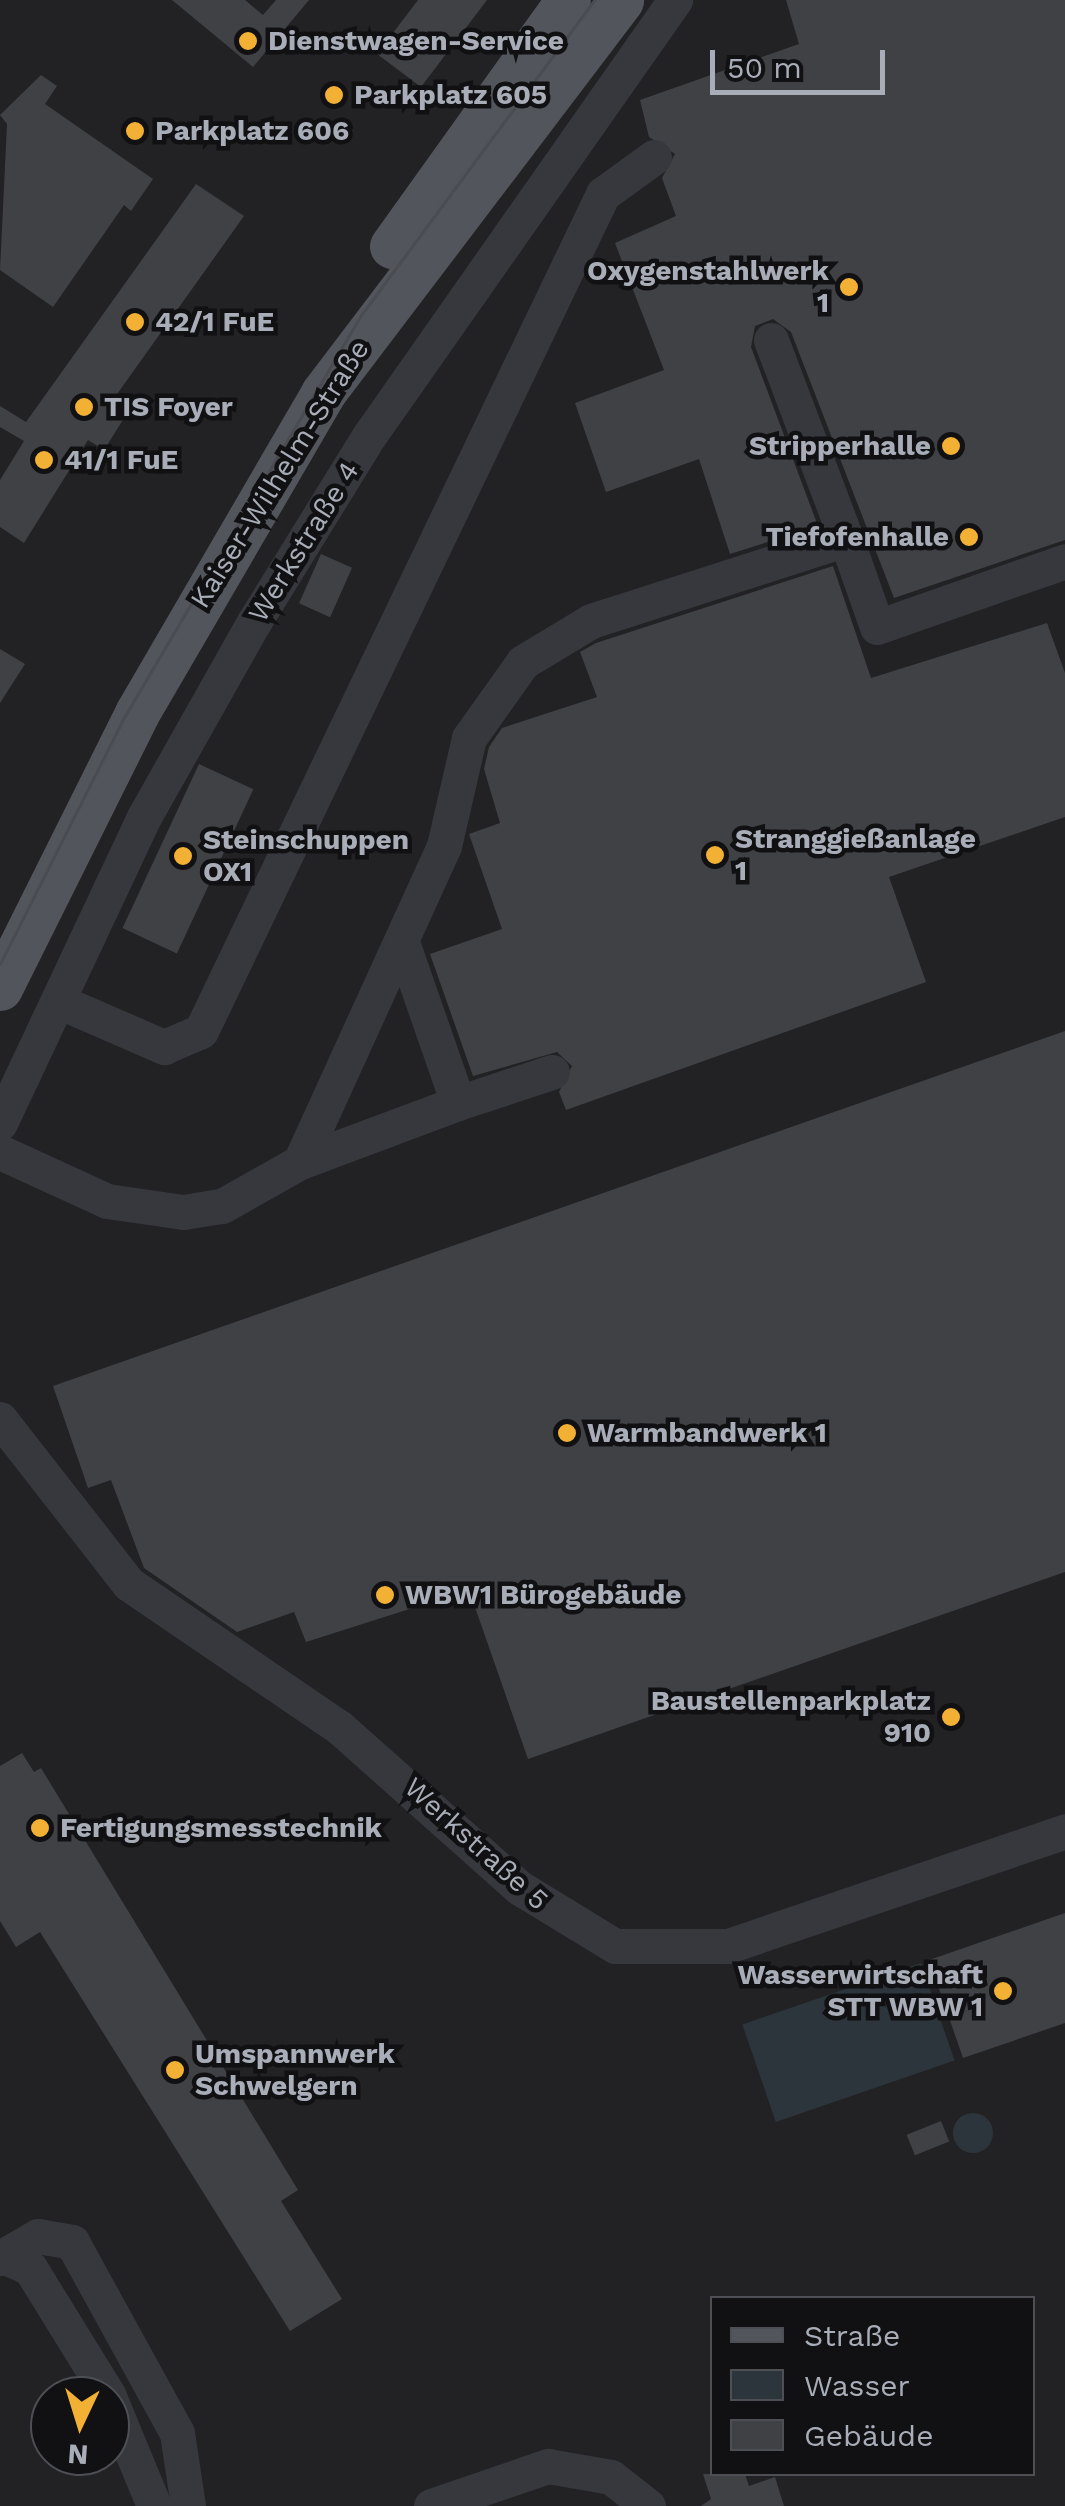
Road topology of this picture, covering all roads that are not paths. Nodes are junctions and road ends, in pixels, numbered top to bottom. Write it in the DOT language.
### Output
graph roads {
  1 [pos="568,0"];
  2 [pos="621,0"];
  3 [pos="675,0"];
  4 [pos="654,157"];
  5 [pos="772,340"];
  6 [pos="846,539"];
  7 [pos="1065,562"];
  8 [pos="0,927"];
  9 [pos="402,942"];
  10 [pos="0,988"];
  11 [pos="58,1000"];
  12 [pos="552,1072"];
  13 [pos="458,1103"];
  14 [pos="0,1123"];
  15 [pos="0,1152"];
  16 [pos="300,1162"];
  17 [pos="0,1419"];
  18 [pos="1065,1830"];
  19 [pos="2,2257"];
  20 [pos="96,2376"];
  21 [pos="130,2448"];
  22 [pos="154,2506"];
  23 [pos="188,2506"];
  24 [pos="431,2506"];
  25 [pos="648,2506"];
  1 -- 8 [label="main road, Kaiser-Wilhelm-Straße"];
  2 -- 10 [label="main road, Kaiser-Wilhelm-Straße"];
  3 -- 11 [label="lane, Werkstraße 4"];
  4 -- 11 [label="lane"];
  5 -- 6 [label="lane"];
  6 -- 7 [label="lane"];
  6 -- 9 [label="lane"];
  9 -- 13 [label="lane"];
  9 -- 16 [label="lane"];
  11 -- 14 [label="lane, Werkstraße 4"];
  12 -- 13 [label="lane"];
  13 -- 16 [label="lane"];
  15 -- 16 [label="lane"];
  17 -- 18 [label="lane, Werkstraße 5"];
  19 -- 20 [label="lane"];
  19 -- 23 [label="lane"];
  21 -- 22 [label="lane"];
  24 -- 25 [label="lane"];
}
